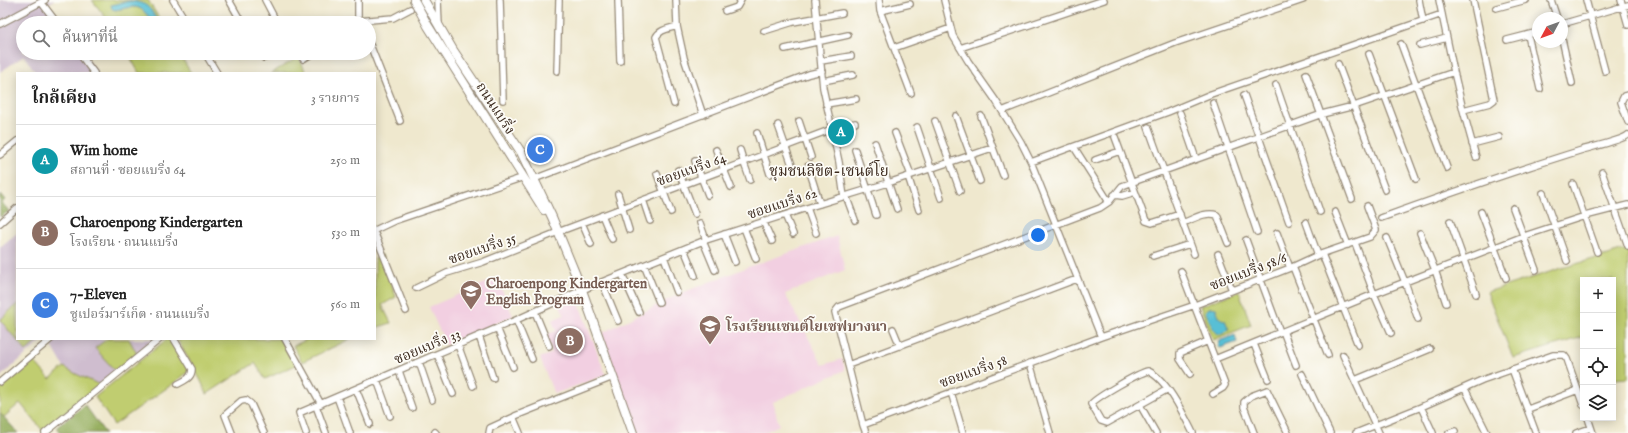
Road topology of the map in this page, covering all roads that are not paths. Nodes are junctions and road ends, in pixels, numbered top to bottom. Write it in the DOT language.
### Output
graph roads {
  1 [pos="173,0"];
  2 [pos="229,0"];
  3 [pos="265,0"];
  4 [pos="358,0"];
  5 [pos="414,0"];
  6 [pos="424,0"];
  7 [pos="438,0"];
  8 [pos="500,0"];
  9 [pos="558,0"];
  10 [pos="618,0"];
  11 [pos="676,0"];
  12 [pos="741,0"];
  13 [pos="815,0"];
  14 [pos="879,0"];
  15 [pos="944,0"];
  16 [pos="1104,0"];
  17 [pos="1303,0"];
  18 [pos="1419,0"];
  19 [pos="1439,0"];
  20 [pos="1473,0"];
  21 [pos="1526,0"];
  22 [pos="1551,0"];
  23 [pos="1586,0"];
  24 [pos="1621,0"];
  25 [pos="43,1"];
  26 [pos="910,4"];
  27 [pos="1625,6"];
  28 [pos="1496,8"];
  29 [pos="410,9"];
  30 [pos="725,11"];
  31 [pos="880,11"];
  32 [pos="1555,12"];
  33 [pos="842,13"];
  34 [pos="1442,14"];
  35 [pos="53,16"];
  36 [pos="183,16"];
  37 [pos="238,16"];
  38 [pos="273,16"];
  39 [pos="359,16"];
  40 [pos="1589,16"];
  41 [pos="817,18"];
  42 [pos="376,20"];
  43 [pos="1423,21"];
  44 [pos="1568,22"];
  45 [pos="0,24"];
  46 [pos="1628,25"];
  47 [pos="677,26"];
  48 [pos="439,28"];
  49 [pos="951,28"];
  50 [pos="764,31"];
  51 [pos="1532,34"];
  52 [pos="848,35"];
  53 [pos="1528,35"];
  54 [pos="1447,38"];
  55 [pos="1507,40"];
  56 [pos="819,41"];
  57 [pos="1401,44"];
  58 [pos="1420,45"];
  59 [pos="894,48"];
  60 [pos="960,48"];
  61 [pos="1564,48"];
  62 [pos="785,49"];
  63 [pos="1370,54"];
  64 [pos="851,56"];
  65 [pos="84,60"];
  66 [pos="209,60"];
  67 [pos="376,60"];
  68 [pos="620,61"];
  69 [pos="821,61"];
  70 [pos="1338,64"];
  71 [pos="557,71"];
  72 [pos="822,71"];
  73 [pos="1605,71"];
  74 [pos="93,72"];
  75 [pos="216,72"];
  76 [pos="1454,72"];
  77 [pos="1306,74"];
  78 [pos="853,75"];
  79 [pos="822,81"];
  80 [pos="1572,83"];
  81 [pos="1276,85"];
  82 [pos="1416,85"];
  83 [pos="1540,89"];
  84 [pos="911,92"];
  85 [pos="1244,95"];
  86 [pos="1385,95"];
  87 [pos="1628,95"];
  88 [pos="856,99"];
  89 [pos="503,100"];
  90 [pos="1213,103"];
  91 [pos="674,104"];
  92 [pos="826,104"];
  93 [pos="1354,106"];
  94 [pos="1463,110"];
  95 [pos="1002,112"];
  96 [pos="1180,113"];
  97 [pos="1322,114"];
  98 [pos="703,115"];
  99 [pos="956,116"];
  100 [pos="981,116"];
  101 [pos="400,121"];
  102 [pos="799,121"];
  103 [pos="935,121"];
  104 [pos="1628,122"];
  105 [pos="855,123"];
  106 [pos="778,125"];
  107 [pos="1291,126"];
  108 [pos="917,127"];
  109 [pos="1148,127"];
  110 [pos="832,129"];
  111 [pos="756,133"];
  112 [pos="895,133"];
  113 [pos="1628,135"];
  114 [pos="1115,137"];
  115 [pos="1499,137"];
  116 [pos="1258,138"];
  117 [pos="805,139"];
  118 [pos="16,141"];
  119 [pos="875,143"];
  120 [pos="1472,144"];
  121 [pos="786,147"];
  122 [pos="1074,147"];
  123 [pos="992,148"];
  124 [pos="1227,148"];
  125 [pos="716,150"];
  126 [pos="740,150"];
  127 [pos="856,150"];
  128 [pos="1120,151"];
  129 [pos="0,155"];
  130 [pos="764,155"];
  131 [pos="969,156"];
  132 [pos="810,157"];
  133 [pos="1476,157"];
  134 [pos="1196,159"];
  135 [pos="1095,160"];
  136 [pos="694,161"];
  137 [pos="950,162"];
  138 [pos="1031,162"];
  139 [pos="744,163"];
  140 [pos="792,165"];
  141 [pos="808,166"];
  142 [pos="930,168"];
  143 [pos="1447,168"];
  144 [pos="678,170"];
  145 [pos="724,170"];
  146 [pos="1164,170"];
  147 [pos="1602,172"];
  148 [pos="657,174"];
  149 [pos="770,174"];
  150 [pos="1003,175"];
  151 [pos="910,176"];
  152 [pos="524,177"];
  153 [pos="701,178"];
  154 [pos="1416,179"];
  155 [pos="534,180"];
  156 [pos="750,180"];
  157 [pos="980,181"];
  158 [pos="1131,182"];
  159 [pos="888,183"];
  160 [pos="1573,184"];
  161 [pos="683,185"];
  162 [pos="730,187"];
  163 [pos="868,189"];
  164 [pos="1385,190"];
  165 [pos="960,191"];
  166 [pos="663,192"];
  167 [pos="1135,192"];
  168 [pos="1543,193"];
  169 [pos="618,194"];
  170 [pos="708,195"];
  171 [pos="1114,195"];
  172 [pos="845,196"];
  173 [pos="941,198"];
  174 [pos="1352,199"];
  175 [pos="643,200"];
  176 [pos="1109,202"];
  177 [pos="820,204"];
  178 [pos="1628,205"];
  179 [pos="1367,206"];
  180 [pos="622,208"];
  181 [pos="807,208"];
  182 [pos="1513,208"];
  183 [pos="1615,208"];
  184 [pos="16,209"];
  185 [pos="896,209"];
  186 [pos="919,210"];
  187 [pos="671,212"];
  188 [pos="1320,212"];
  189 [pos="1335,212"];
  190 [pos="1481,212"];
  191 [pos="695,214"];
  192 [pos="1180,214"];
  193 [pos="602,215"];
  194 [pos="785,215"];
  195 [pos="876,216"];
  196 [pos="1585,216"];
  197 [pos="1381,218"];
  198 [pos="855,220"];
  199 [pos="650,221"];
  200 [pos="1450,221"];
  201 [pos="0,222"];
  202 [pos="763,222"];
  203 [pos="1289,222"];
  204 [pos="1306,222"];
  205 [pos="582,223"];
  206 [pos="1183,223"];
  207 [pos="700,224"];
  208 [pos="1055,224"];
  209 [pos="1555,227"];
  210 [pos="744,228"];
  211 [pos="376,230"];
  212 [pos="629,230"];
  213 [pos="558,231"];
  214 [pos="1257,232"];
  215 [pos="816,233"];
  216 [pos="1420,233"];
  217 [pos="724,234"];
  218 [pos="793,234"];
  219 [pos="1277,234"];
  220 [pos="376,236"];
  221 [pos="1524,236"];
  222 [pos="1387,238"];
  223 [pos="612,239"];
  224 [pos="1246,240"];
  225 [pos="705,241"];
  226 [pos="772,241"];
  227 [pos="1228,243"];
  228 [pos="1355,243"];
  229 [pos="591,244"];
  230 [pos="1190,244"];
  231 [pos="1348,245"];
  232 [pos="1628,246"];
  233 [pos="1493,248"];
  234 [pos="684,249"];
  235 [pos="1597,252"];
  236 [pos="1194,254"];
  237 [pos="1218,254"];
  238 [pos="1320,255"];
  239 [pos="1153,256"];
  240 [pos="664,257"];
  241 [pos="756,259"];
  242 [pos="1464,260"];
  243 [pos="1567,261"];
  244 [pos="735,262"];
  245 [pos="644,265"];
  246 [pos="1291,267"];
  247 [pos="715,270"];
  248 [pos="1435,270"];
  249 [pos="1536,270"];
  250 [pos="1181,271"];
  251 [pos="622,274"];
  252 [pos="695,276"];
  253 [pos="1506,278"];
  254 [pos="1077,280"];
  255 [pos="1260,280"];
  256 [pos="602,282"];
  257 [pos="1405,282"];
  258 [pos="416,288"];
  259 [pos="582,290"];
  260 [pos="1232,290"];
  261 [pos="677,292"];
  262 [pos="1374,294"];
  263 [pos="1476,294"];
  264 [pos="659,302"];
  265 [pos="1446,303"];
  266 [pos="1195,305"];
  267 [pos="1343,308"];
  268 [pos="406,311"];
  269 [pos="536,312"];
  270 [pos="639,312"];
  271 [pos="1313,319"];
  272 [pos="1418,319"];
  273 [pos="516,320"];
  274 [pos="618,321"];
  275 [pos="497,328"];
  276 [pos="893,329"];
  277 [pos="1282,332"];
  278 [pos="1391,333"];
  279 [pos="479,336"];
  280 [pos="1100,337"];
  281 [pos="50,340"];
  282 [pos="159,340"];
  283 [pos="175,340"];
  284 [pos="286,340"];
  285 [pos="1208,341"];
  286 [pos="1254,344"];
  287 [pos="1358,344"];
  288 [pos="458,345"];
  289 [pos="549,346"];
  290 [pos="900,346"];
  291 [pos="1430,349"];
  292 [pos="436,354"];
  293 [pos="1328,355"];
  294 [pos="1343,355"];
  295 [pos="1215,359"];
  296 [pos="532,360"];
  297 [pos="419,362"];
  298 [pos="1030,363"];
  299 [pos="848,365"];
  300 [pos="1296,365"];
  301 [pos="513,367"];
  302 [pos="1512,369"];
  303 [pos="399,371"];
  304 [pos="1190,374"];
  305 [pos="1302,374"];
  306 [pos="614,377"];
  307 [pos="493,378"];
  308 [pos="1268,379"];
  309 [pos="377,380"];
  310 [pos="1355,380"];
  311 [pos="0,382"];
  312 [pos="178,384"];
  313 [pos="474,386"];
  314 [pos="356,389"];
  315 [pos="1168,389"];
  316 [pos="1466,389"];
  317 [pos="1578,390"];
  318 [pos="951,392"];
  319 [pos="453,394"];
  320 [pos="1213,394"];
  321 [pos="1580,396"];
  322 [pos="337,397"];
  323 [pos="432,400"];
  324 [pos="318,405"];
  325 [pos="1140,405"];
  326 [pos="1422,407"];
  327 [pos="412,408"];
  328 [pos="1528,409"];
  329 [pos="390,416"];
  330 [pos="514,417"];
  331 [pos="370,424"];
  332 [pos="863,425"];
  333 [pos="1375,425"];
  334 [pos="1592,430"];
  335 [pos="45,433"];
  336 [pos="232,433"];
  337 [pos="264,433"];
  338 [pos="306,433"];
  339 [pos="326,433"];
  340 [pos="350,433"];
  341 [pos="489,433"];
  342 [pos="520,433"];
  343 [pos="633,433"];
  344 [pos="866,433"];
  345 [pos="963,433"];
  346 [pos="1050,433"];
  347 [pos="1156,433"];
  348 [pos="1193,433"];
  349 [pos="1254,433"];
  350 [pos="1288,433"];
  351 [pos="1330,433"];
  352 [pos="1356,433"];
  353 [pos="1380,433"];
  354 [pos="1433,433"];
  355 [pos="1487,433"];
  356 [pos="1536,433"];
  357 [pos="1576,433"];
  1 -- 36 [label="street"];
  2 -- 37 [label="street"];
  3 -- 38 [label="street"];
  4 -- 39 [label="street"];
  5 -- 152 [label="main road, ถนนแบริ่ง"];
  6 -- 48 [label="main road, ถนนแบริ่ง"];
  7 -- 48 [label="street"];
  8 -- 89 [label="street"];
  9 -- 71 [label="street"];
  10 -- 68 [label="street"];
  11 -- 47 [label="street"];
  12 -- 30 [label="street"];
  13 -- 41 [label="street"];
  14 -- 31 [label="street"];
  15 -- 49 [label="street"];
  16 -- 60 [label="street"];
  17 -- 95 [label="street"];
  18 -- 43 [label="street"];
  19 -- 34 [label="street"];
  20 -- 94 [label="street"];
  21 -- 28 [label="street"];
  22 -- 32 [label="street"];
  23 -- 40 [label="street"];
  24 -- 27 [label="street"];
  25 -- 35 [label="street"];
  25 -- 45 [label="street"];
  26 -- 31 [label="street"];
  27 -- 40 [label="street"];
  27 -- 46 [label="street"];
  29 -- 42 [label="street"];
  31 -- 59 [label="street"];
  33 -- 41 [label="street"];
  34 -- 43 [label="street"];
  34 -- 54 [label="street"];
  40 -- 44 [label="street"];
  40 -- 73 [label="street"];
  41 -- 50 [label="street"];
  41 -- 56 [label="street"];
  43 -- 122 [label="street"];
  47 -- 91 [label="street"];
  47 -- 98 [label="street"];
  48 -- 155 [label="main road, ถนนแบริ่ง"];
  49 -- 59 [label="street"];
  49 -- 60 [label="street"];
  51 -- 53 [label="street"];
  52 -- 56 [label="street"];
  53 -- 55 [label="street"];
  53 -- 83 [label="street"];
  54 -- 58 [label="street"];
  54 -- 76 [label="street"];
  56 -- 62 [label="street"];
  56 -- 69 [label="street"];
  57 -- 82 [label="street"];
  59 -- 84 [label="street"];
  60 -- 95 [label="street"];
  61 -- 80 [label="street"];
  63 -- 86 [label="street"];
  64 -- 69 [label="street"];
  65 -- 74 [label="street"];
  66 -- 75 [label="street"];
  67 -- 101 [label="street"];
  69 -- 72 [label="street"];
  70 -- 93 [label="street"];
  72 -- 79 [label="street"];
  72 -- 98 [label="street"];
  76 -- 82 [label="street"];
  76 -- 94 [label="street"];
  77 -- 97 [label="street"];
  78 -- 79 [label="street"];
  79 -- 92 [label="street"];
  81 -- 107 [label="street"];
  82 -- 86 [label="street"];
  82 -- 143 [label="street"];
  85 -- 116 [label="street"];
  86 -- 93 [label="street"];
  86 -- 154 [label="street"];
  87 -- 104 [label="street"];
  88 -- 92 [label="street"];
  90 -- 124 [label="street"];
  92 -- 110 [label="street"];
  93 -- 97 [label="street"];
  93 -- 164 [label="street"];
  94 -- 120 [label="street"];
  95 -- 138 [label="street"];
  96 -- 134 [label="street"];
  97 -- 107 [label="street"];
  97 -- 174 [label="street"];
  98 -- 155 [label="street"];
  99 -- 131 [label="street"];
  100 -- 123 [label="street"];
  102 -- 117 [label="street"];
  103 -- 137 [label="street"];
  105 -- 110 [label="street, ซอยแบริ่ง 64"];
  106 -- 121 [label="street"];
  107 -- 116 [label="street"];
  107 -- 188 [label="street"];
  108 -- 142 [label="street"];
  109 -- 146 [label="street"];
  110 -- 117 [label="street, ซอยแบริ่ง 64"];
  110 -- 172 [label="street"];
  111 -- 130 [label="street"];
  112 -- 151 [label="street"];
  113 -- 197 [label="street"];
  114 -- 128 [label="street"];
  115 -- 120 [label="street"];
  116 -- 124 [label="street"];
  116 -- 203 [label="street"];
  117 -- 121 [label="street, ซอยแบริ่ง 64"];
  117 -- 132 [label="street"];
  118 -- 129 [label="street"];
  119 -- 159 [label="street"];
  120 -- 133 [label="street"];
  121 -- 130 [label="street, ซอยแบริ่ง 64"];
  121 -- 140 [label="street"];
  122 -- 138 [label="street"];
  122 -- 176 [label="street"];
  123 -- 131 [label="street, ซอยแบริ่ง 62"];
  123 -- 150 [label="street"];
  124 -- 134 [label="street"];
  124 -- 214 [label="street"];
  125 -- 145 [label="street"];
  126 -- 139 [label="street"];
  127 -- 163 [label="street"];
  128 -- 135 [label="street"];
  128 -- 158 [label="street"];
  130 -- 139 [label="street, ซอยแบริ่ง 64"];
  130 -- 149 [label="street"];
  131 -- 137 [label="street, ซอยแบริ่ง 62"];
  131 -- 157 [label="street"];
  134 -- 146 [label="street"];
  136 -- 153 [label="street"];
  137 -- 142 [label="street, ซอยแบริ่ง 62"];
  137 -- 165 [label="street"];
  138 -- 208 [label="street"];
  139 -- 145 [label="street, ซอยแบริ่ง 64"];
  139 -- 156 [label="street"];
  141 -- 177 [label="street"];
  142 -- 151 [label="street, ซอยแบริ่ง 62"];
  142 -- 173 [label="street"];
  144 -- 161 [label="street"];
  145 -- 153 [label="street, ซอยแบริ่ง 64"];
  145 -- 162 [label="street"];
  146 -- 158 [label="street"];
  146 -- 192 [label="street"];
  147 -- 183 [label="street"];
  148 -- 166 [label="street"];
  151 -- 159 [label="street, ซอยแบริ่ง 62"];
  151 -- 186 [label="street"];
  152 -- 211 [label="street"];
  152 -- 213 [label="main road, ถนนแบริ่ง"];
  153 -- 161 [label="street, ซอยแบริ่ง 64"];
  153 -- 170 [label="street"];
  155 -- 213 [label="main road, ถนนแบริ่ง"];
  158 -- 167 [label="street"];
  158 -- 171 [label="street"];
  159 -- 163 [label="street, ซอยแบริ่ง 62"];
  159 -- 185 [label="street"];
  160 -- 196 [label="street"];
  161 -- 166 [label="street, ซอยแบริ่ง 64"];
  161 -- 191 [label="street"];
  163 -- 172 [label="street, ซอยแบริ่ง 62"];
  163 -- 195 [label="street"];
  166 -- 175 [label="street, ซอยแบริ่ง 64"];
  166 -- 187 [label="street"];
  167 -- 171 [label="street"];
  167 -- 192 [label="street"];
  168 -- 209 [label="street"];
  169 -- 180 [label="street"];
  171 -- 176 [label="street"];
  172 -- 177 [label="street, ซอยแบริ่ง 62"];
  172 -- 198 [label="street"];
  175 -- 180 [label="street, ซอยแบริ่ง 64"];
  175 -- 199 [label="street"];
  176 -- 208 [label="street"];
  177 -- 181 [label="street, ซอยแบริ่ง 62"];
  178 -- 183 [label="street"];
  179 -- 228 [label="street, ซอยแบริ่ง 58/6"];
  180 -- 193 [label="street, ซอยแบริ่ง 64"];
  180 -- 212 [label="street"];
  181 -- 194 [label="street, ซอยแบริ่ง 62"];
  181 -- 215 [label="street"];
  182 -- 221 [label="street"];
  183 -- 196 [label="street"];
  183 -- 232 [label="street"];
  184 -- 201 [label="street"];
  189 -- 231 [label="street"];
  190 -- 233 [label="street"];
  192 -- 206 [label="street"];
  193 -- 205 [label="street, ซอยแบริ่ง 64"];
  193 -- 223 [label="street"];
  194 -- 202 [label="street, ซอยแบริ่ง 62"];
  194 -- 218 [label="street"];
  196 -- 209 [label="street"];
  196 -- 235 [label="street"];
  200 -- 242 [label="street"];
  202 -- 210 [label="street, ซอยแบริ่ง 62"];
  202 -- 226 [label="street"];
  204 -- 238 [label="street"];
  205 -- 213 [label="street, ซอยแบริ่ง 64"];
  205 -- 229 [label="street"];
  206 -- 227 [label="street"];
  206 -- 230 [label="street"];
  207 -- 225 [label="street"];
  208 -- 254 [label="street"];
  208 -- 299 [label="street"];
  209 -- 221 [label="street"];
  209 -- 243 [label="street"];
  210 -- 217 [label="street, ซอยแบริ่ง 62"];
  210 -- 241 [label="street"];
  213 -- 258 [label="street, ซอยแบริ่ง 35"];
  213 -- 259 [label="main road, ถนนแบริ่ง"];
  216 -- 248 [label="street"];
  217 -- 225 [label="street, ซอยแบริ่ง 62"];
  217 -- 244 [label="street"];
  219 -- 246 [label="street"];
  220 -- 268 [label="street"];
  221 -- 233 [label="street"];
  221 -- 249 [label="street"];
  222 -- 257 [label="street"];
  224 -- 255 [label="street"];
  225 -- 234 [label="street, ซอยแบริ่ง 62"];
  225 -- 247 [label="street"];
  228 -- 231 [label="street, ซอยแบริ่ง 58/6"];
  228 -- 262 [label="street"];
  230 -- 236 [label="street"];
  230 -- 239 [label="street"];
  231 -- 238 [label="street, ซอยแบริ่ง 58/6"];
  233 -- 242 [label="street"];
  233 -- 253 [label="street"];
  234 -- 240 [label="street, ซอยแบริ่ง 62"];
  234 -- 252 [label="street"];
  237 -- 260 [label="street"];
  238 -- 246 [label="street, ซอยแบริ่ง 58/6"];
  238 -- 267 [label="street"];
  240 -- 245 [label="street, ซอยแบริ่ง 62"];
  240 -- 261 [label="street"];
  242 -- 248 [label="street"];
  242 -- 263 [label="street"];
  245 -- 251 [label="street, ซอยแบริ่ง 62"];
  245 -- 264 [label="street"];
  246 -- 255 [label="street, ซอยแบริ่ง 58/6"];
  246 -- 271 [label="street"];
  248 -- 257 [label="street"];
  248 -- 265 [label="street"];
  250 -- 266 [label="street"];
  251 -- 256 [label="street, ซอยแบริ่ง 62"];
  251 -- 270 [label="street"];
  254 -- 280 [label="street"];
  254 -- 290 [label="street"];
  255 -- 260 [label="street, ซอยแบริ่ง 58/6"];
  255 -- 277 [label="street"];
  256 -- 259 [label="street, ซอยแบริ่ง 62"];
  256 -- 274 [label="street"];
  257 -- 262 [label="street"];
  257 -- 272 [label="street"];
  259 -- 269 [label="street, ซอยแบริ่ง 33"];
  259 -- 306 [label="main road, ถนนแบริ่ง"];
  260 -- 266 [label="street, ซอยแบริ่ง 58/6"];
  262 -- 267 [label="street"];
  262 -- 278 [label="street"];
  266 -- 280 [label="street, ซอยแบริ่ง 58/6"];
  266 -- 285 [label="street"];
  267 -- 271 [label="street"];
  267 -- 287 [label="street"];
  269 -- 273 [label="street, ซอยแบริ่ง 33"];
  269 -- 289 [label="street"];
  271 -- 277 [label="street"];
  271 -- 293 [label="street"];
  273 -- 275 [label="street, ซอยแบริ่ง 33"];
  273 -- 296 [label="street"];
  275 -- 279 [label="street, ซอยแบริ่ง 33"];
  275 -- 301 [label="street"];
  276 -- 290 [label="street"];
  277 -- 286 [label="street"];
  277 -- 300 [label="street"];
  279 -- 288 [label="street, ซอยแบริ่ง 33"];
  279 -- 307 [label="street"];
  280 -- 298 [label="street, ซอยแบริ่ง 58"];
  281 -- 311 [label="street"];
  282 -- 335 [label="street"];
  283 -- 312 [label="street"];
  284 -- 324 [label="street"];
  285 -- 295 [label="street"];
  285 -- 304 [label="street"];
  286 -- 295 [label="street"];
  286 -- 308 [label="street"];
  288 -- 292 [label="street, ซอยแบริ่ง 33"];
  288 -- 313 [label="street"];
  290 -- 299 [label="street"];
  291 -- 310 [label="street"];
  292 -- 297 [label="street, ซอยแบริ่ง 33"];
  292 -- 319 [label="street"];
  294 -- 310 [label="street"];
  295 -- 320 [label="street"];
  297 -- 303 [label="street, ซอยแบริ่ง 33"];
  297 -- 323 [label="street"];
  298 -- 318 [label="street, ซอยแบริ่ง 58"];
  298 -- 346 [label="street"];
  299 -- 332 [label="street"];
  302 -- 316 [label="street"];
  302 -- 317 [label="street"];
  302 -- 328 [label="street"];
  303 -- 309 [label="street, ซอยแบริ่ง 33"];
  303 -- 327 [label="street"];
  305 -- 351 [label="street"];
  306 -- 330 [label="street"];
  306 -- 343 [label="main road, ถนนแบริ่ง"];
  309 -- 314 [label="street, ซอยแบริ่ง 33"];
  309 -- 329 [label="street"];
  310 -- 333 [label="street"];
  314 -- 322 [label="street, ซอยแบริ่ง 33"];
  314 -- 331 [label="street"];
  315 -- 325 [label="street"];
  315 -- 325 [label="street"];
  315 -- 348 [label="street"];
  316 -- 326 [label="street"];
  316 -- 355 [label="street"];
  317 -- 321 [label="street"];
  317 -- 328 [label="street"];
  318 -- 332 [label="street, ซอยแบริ่ง 58"];
  318 -- 345 [label="street"];
  322 -- 324 [label="street, ซอยแบริ่ง 33"];
  322 -- 340 [label="street"];
  324 -- 338 [label="street, ซอยแบริ่ง 33"];
  324 -- 339 [label="street"];
  325 -- 347 [label="street"];
  326 -- 333 [label="street"];
  326 -- 354 [label="street"];
  328 -- 356 [label="street"];
  330 -- 341 [label="street"];
  330 -- 342 [label="street"];
  332 -- 344 [label="street"];
  333 -- 352 [label="street"];
  333 -- 353 [label="street"];
  334 -- 357 [label="street"];
  336 -- 337 [label="street"];
  349 -- 350 [label="street"];
}
